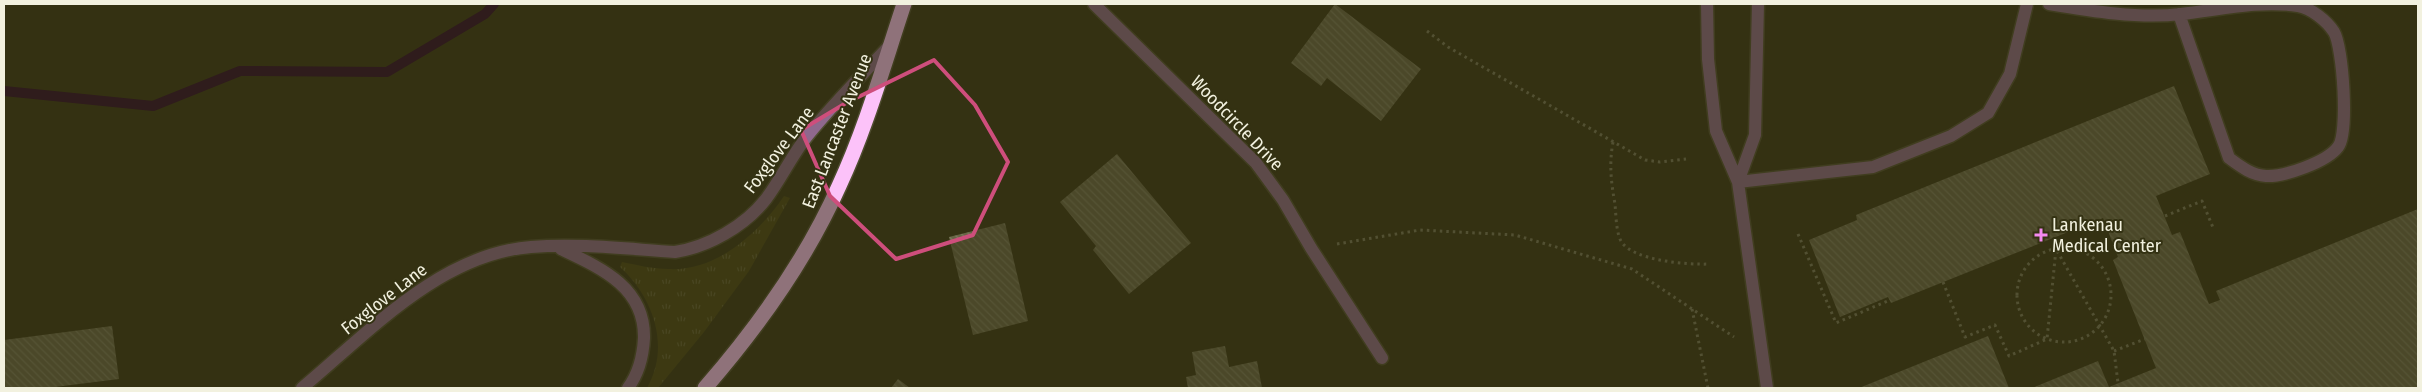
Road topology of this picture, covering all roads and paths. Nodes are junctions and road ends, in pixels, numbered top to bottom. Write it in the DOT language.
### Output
graph roads {
  1 [pos="904,4"];
  2 [pos="1094,4"];
  3 [pos="1707,4"];
  4 [pos="1758,4"];
  5 [pos="2027,4"];
  6 [pos="2050,4"];
  7 [pos="2179,14"];
  8 [pos="1427,31"];
  9 [pos="891,44"];
  10 [pos="1613,142"];
  11 [pos="1686,159"];
  12 [pos="1738,182"];
  13 [pos="2165,216"];
  14 [pos="2214,230"];
  15 [pos="1798,234"];
  16 [pos="2111,238"];
  17 [pos="557,247"];
  18 [pos="1311,248"];
  19 [pos="2056,249"];
  20 [pos="2082,251"];
  21 [pos="1710,264"];
  22 [pos="1943,282"];
  23 [pos="1890,300"];
  24 [pos="1692,309"];
  25 [pos="2099,326"];
  26 [pos="2047,339"];
  27 [pos="2145,339"];
  28 [pos="2114,351"];
  29 [pos="1762,355"];
  30 [pos="1382,358"];
  31 [pos="2118,383"];
  32 [pos="302,388"];
  33 [pos="628,388"];
  34 [pos="705,388"];
  35 [pos="1708,388"];
  36 [pos="1767,388"];
  1 -- 9 [label="highway, East Lancaster Avenue"];
  2 -- 18 [label="street, Woodcircle Drive"];
  3 -- 12 [label="street"];
  4 -- 12 [label="street"];
  5 -- 12 [label="street"];
  6 -- 7 [label="street"];
  7 -- 7 [label="street"];
  8 -- 10 [label="path"];
  9 -- 17 [label="street, Foxglove Lane"];
  9 -- 34 [label="highway, East Lancaster Avenue"];
  10 -- 11 [label="path"];
  10 -- 21 [label="path"];
  12 -- 29 [label="street"];
  13 -- 14 [label="path"];
  15 -- 23 [label="path"];
  16 -- 20 [label="path"];
  17 -- 32 [label="street, Foxglove Lane"];
  17 -- 33 [label="street, Foxglove Lane"];
  18 -- 24 [label="path"];
  18 -- 30 [label="street, Woodcircle Drive"];
  19 -- 20 [label="path"];
  19 -- 25 [label="path"];
  19 -- 26 [label="path"];
  19 -- 26 [label="path"];
  20 -- 25 [label="path"];
  22 -- 26 [label="path"];
  24 -- 29 [label="path"];
  24 -- 35 [label="path"];
  25 -- 26 [label="path"];
  25 -- 28 [label="path"];
  27 -- 28 [label="path"];
  28 -- 31 [label="path"];
  29 -- 36 [label="street"];
}
